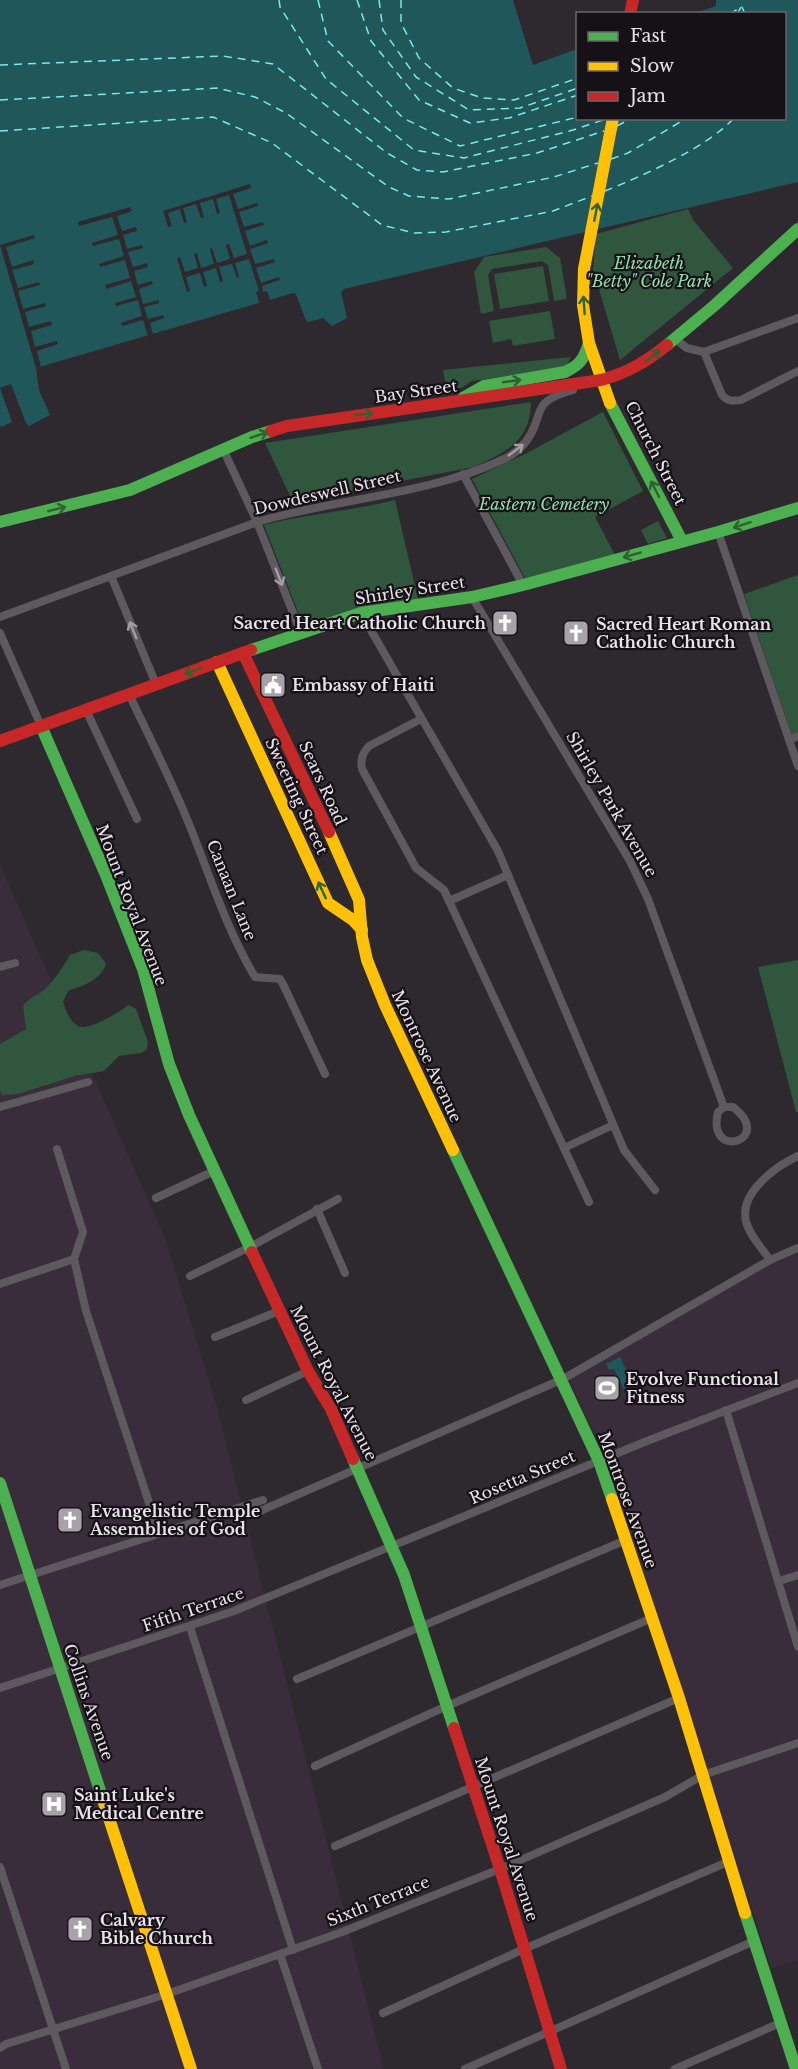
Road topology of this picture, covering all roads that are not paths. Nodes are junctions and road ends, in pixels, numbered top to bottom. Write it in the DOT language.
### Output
graph roads {
  1 [pos="613,120"];
  2 [pos="798,229"];
  3 [pos="798,318"];
  4 [pos="675,339"];
  5 [pos="589,343"];
  6 [pos="704,352"];
  7 [pos="798,371"];
  8 [pos="602,383"];
  9 [pos="458,402"];
  10 [pos="223,449"];
  11 [pos="463,474"];
  12 [pos="798,508"];
  13 [pos="0,522"];
  14 [pos="257,522"];
  15 [pos="718,532"];
  16 [pos="682,541"];
  17 [pos="111,576"];
  18 [pos="523,585"];
  19 [pos="472,597"];
  20 [pos="361,613"];
  21 [pos="0,617"];
  22 [pos="0,633"];
  23 [pos="301,633"];
  24 [pos="243,653"];
  25 [pos="217,662"];
  26 [pos="156,684"];
  27 [pos="129,694"];
  28 [pos="86,710"];
  29 [pos="421,719"];
  30 [pos="41,726"];
  31 [pos="794,738"];
  32 [pos="0,741"];
  33 [pos="798,766"];
  34 [pos="137,819"];
  35 [pos="508,875"];
  36 [pos="449,901"];
  37 [pos="362,930"];
  38 [pos="15,963"];
  39 [pos="0,967"];
  40 [pos="325,1074"];
  41 [pos="88,1082"];
  42 [pos="0,1107"];
  43 [pos="724,1107"];
  44 [pos="613,1125"];
  45 [pos="564,1148"];
  46 [pos="57,1149"];
  47 [pos="798,1156"];
  48 [pos="213,1171"];
  49 [pos="655,1190"];
  50 [pos="156,1198"];
  51 [pos="338,1198"];
  52 [pos="589,1202"];
  53 [pos="317,1209"];
  54 [pos="250,1247"];
  55 [pos="798,1248"];
  56 [pos="74,1259"];
  57 [pos="770,1260"];
  58 [pos="345,1273"];
  59 [pos="190,1276"];
  60 [pos="0,1284"];
  61 [pos="279,1311"];
  62 [pos="215,1337"];
  63 [pos="308,1371"];
  64 [pos="563,1379"];
  65 [pos="798,1383"];
  66 [pos="246,1400"];
  67 [pos="726,1410"];
  68 [pos="599,1461"];
  69 [pos="358,1468"];
  70 [pos="0,1483"];
  71 [pos="262,1500"];
  72 [pos="253,1514"];
  73 [pos="159,1533"];
  74 [pos="626,1540"];
  75 [pos="392,1548"];
  76 [pos="29,1574"];
  77 [pos="798,1575"];
  78 [pos="779,1581"];
  79 [pos="0,1585"];
  80 [pos="652,1618"];
  81 [pos="421,1626"];
  82 [pos="190,1627"];
  83 [pos="798,1647"];
  84 [pos="60,1670"];
  85 [pos="297,1680"];
  86 [pos="0,1688"];
  87 [pos="679,1698"];
  88 [pos="447,1706"];
  89 [pos="798,1743"];
  90 [pos="315,1766"];
  91 [pos="703,1775"];
  92 [pos="473,1788"];
  93 [pos="335,1846"];
  94 [pos="730,1861"];
  95 [pos="0,1867"];
  96 [pos="500,1869"];
  97 [pos="754,1941"];
  98 [pos="524,1949"];
  99 [pos="293,1950"];
  100 [pos="280,1954"];
  101 [pos="167,1994"];
  102 [pos="383,2013"];
  103 [pos="780,2023"];
  104 [pos="53,2028"];
  105 [pos="549,2031"];
  106 [pos="0,2048"];
  107 [pos="66,2069"];
  108 [pos="191,2069"];
  109 [pos="318,2069"];
  110 [pos="465,2069"];
  111 [pos="561,2069"];
  112 [pos="675,2069"];
  113 [pos="796,2069"];
  5 -- 1 [label="main road, Church Street, one-way"];
  2 -- 4 [label="main road, Bay Street"];
  3 -- 6 [label="street"];
  4 -- 6 [label="street"];
  8 -- 4 [label="main road, Bay Street, one-way"];
  5 -- 8 [label="main road, Church Street"];
  9 -- 5 [label="main road, one-way"];
  6 -- 7 [label="street"];
  8 -- 9 [label="main road, Bay Street"];
  11 -- 8 [label="street, Dowdeswell Street, one-way"];
  16 -- 8 [label="main road, Church Street, one-way"];
  10 -- 9 [label="main road, Bay Street, one-way"];
  13 -- 10 [label="main road, Bay Street, one-way"];
  10 -- 14 [label="street"];
  11 -- 14 [label="street, Dowdeswell Street"];
  11 -- 18 [label="street"];
  12 -- 15 [label="main road, Shirley Street, one-way"];
  14 -- 17 [label="street, Dowdeswell Street"];
  14 -- 23 [label="street, one-way"];
  15 -- 16 [label="main road, Shirley Street"];
  15 -- 31 [label="street"];
  16 -- 18 [label="main road, Shirley Street, one-way"];
  17 -- 21 [label="street, Dowdeswell Street"];
  26 -- 17 [label="street, one-way"];
  18 -- 19 [label="main road, Shirley Street"];
  19 -- 20 [label="main road, Shirley Street"];
  19 -- 43 [label="street, Shirley Park Avenue"];
  20 -- 23 [label="main road, Shirley Street"];
  20 -- 29 [label="street"];
  22 -- 30 [label="street"];
  23 -- 24 [label="main road, Shirley Street"];
  24 -- 25 [label="main road, Shirley Street"];
  24 -- 37 [label="main road, Sears Road"];
  25 -- 26 [label="main road, Shirley Street, one-way"];
  37 -- 25 [label="main road, Sweeting Street, one-way"];
  26 -- 27 [label="main road, Shirley Street"];
  27 -- 28 [label="main road, Shirley Street"];
  27 -- 40 [label="street, Canaan Lane"];
  28 -- 30 [label="main road, Shirley Street"];
  28 -- 34 [label="street"];
  29 -- 35 [label="street"];
  29 -- 36 [label="street"];
  30 -- 32 [label="main road, Shirley Street"];
  30 -- 48 [label="main road, Mount Royal Avenue"];
  31 -- 33 [label="street"];
  35 -- 36 [label="street"];
  35 -- 44 [label="street"];
  36 -- 45 [label="street"];
  37 -- 64 [label="main road, Montrose Avenue"];
  38 -- 39 [label="street"];
  41 -- 42 [label="street"];
  43 -- 43 [label="street, Shirley Park Avenue"];
  44 -- 45 [label="street"];
  44 -- 49 [label="street"];
  45 -- 52 [label="street"];
  46 -- 56 [label="street"];
  47 -- 57 [label="street"];
  48 -- 50 [label="street"];
  48 -- 54 [label="main road, Mount Royal Avenue"];
  51 -- 53 [label="street"];
  53 -- 54 [label="street"];
  53 -- 58 [label="street"];
  54 -- 59 [label="street"];
  54 -- 61 [label="main road, Mount Royal Avenue"];
  55 -- 57 [label="street"];
  56 -- 60 [label="street"];
  56 -- 73 [label="street"];
  57 -- 64 [label="street"];
  61 -- 62 [label="street"];
  61 -- 63 [label="main road, Mount Royal Avenue"];
  63 -- 66 [label="street"];
  63 -- 69 [label="main road, Mount Royal Avenue"];
  64 -- 68 [label="main road, Montrose Avenue"];
  64 -- 69 [label="street"];
  65 -- 67 [label="street, Rosetta Street"];
  67 -- 68 [label="street, Rosetta Street"];
  67 -- 78 [label="street"];
  68 -- 74 [label="main road, Montrose Avenue"];
  68 -- 75 [label="street, Rosetta Street"];
  69 -- 72 [label="street"];
  69 -- 75 [label="main road, Mount Royal Avenue"];
  70 -- 76 [label="main road, Collins Avenue"];
  71 -- 73 [label="street"];
  73 -- 76 [label="street"];
  74 -- 80 [label="main road, Montrose Avenue"];
  74 -- 81 [label="street"];
  75 -- 81 [label="main road, Mount Royal Avenue"];
  75 -- 82 [label="street, Fifth Terrace"];
  76 -- 79 [label="street"];
  76 -- 84 [label="main road, Collins Avenue"];
  77 -- 78 [label="street"];
  78 -- 83 [label="street"];
  80 -- 87 [label="main road, Montrose Avenue"];
  80 -- 88 [label="street"];
  81 -- 85 [label="street"];
  81 -- 88 [label="main road, Mount Royal Avenue"];
  82 -- 84 [label="street, Fifth Terrace"];
  82 -- 99 [label="street"];
  84 -- 86 [label="street, Fifth Terrace"];
  84 -- 101 [label="main road, Collins Avenue"];
  87 -- 91 [label="main road, Montrose Avenue"];
  87 -- 92 [label="street"];
  88 -- 90 [label="street"];
  88 -- 92 [label="main road, Mount Royal Avenue"];
  89 -- 91 [label="street, Sixth Terrace"];
  91 -- 94 [label="main road, Montrose Avenue"];
  91 -- 96 [label="street, Sixth Terrace"];
  92 -- 93 [label="street"];
  92 -- 96 [label="main road, Mount Royal Avenue"];
  94 -- 97 [label="main road, Montrose Avenue"];
  94 -- 98 [label="street"];
  95 -- 104 [label="street"];
  96 -- 98 [label="main road, Mount Royal Avenue"];
  96 -- 99 [label="street, Sixth Terrace"];
  97 -- 103 [label="main road, Montrose Avenue"];
  97 -- 105 [label="street"];
  98 -- 102 [label="street"];
  98 -- 105 [label="main road, Mount Royal Avenue"];
  99 -- 100 [label="street, Sixth Terrace"];
  100 -- 101 [label="street, Sixth Terrace"];
  100 -- 109 [label="street"];
  101 -- 104 [label="street, Sixth Terrace"];
  101 -- 108 [label="main road, Collins Avenue"];
  103 -- 112 [label="street"];
  103 -- 113 [label="main road, Montrose Avenue"];
  104 -- 106 [label="street, Sixth Terrace"];
  104 -- 107 [label="street"];
  105 -- 110 [label="street"];
  105 -- 111 [label="main road, Mount Royal Avenue"];
}
